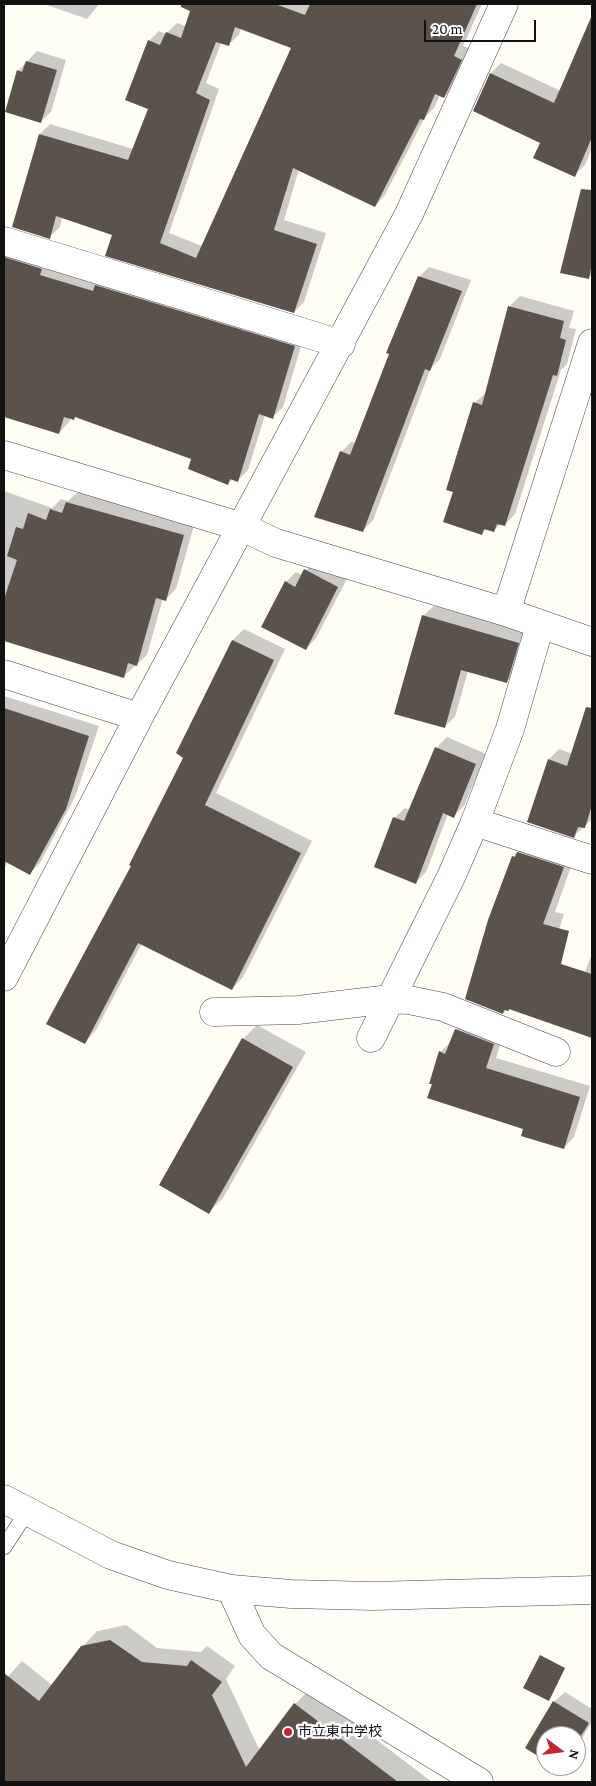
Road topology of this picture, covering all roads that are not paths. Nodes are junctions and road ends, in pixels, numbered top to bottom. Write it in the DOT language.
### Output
graph roads {
  1 [pos="504,4"];
  2 [pos="4,240"];
  3 [pos="592,343"];
  4 [pos="341,344"];
  5 [pos="4,454"];
  6 [pos="242,527"];
  7 [pos="506,612"];
  8 [pos="540,626"];
  9 [pos="592,642"];
  10 [pos="4,674"];
  11 [pos="139,717"];
  12 [pos="475,822"];
  13 [pos="592,860"];
  14 [pos="4,977"];
  15 [pos="390,999"];
  16 [pos="214,1012"];
  17 [pos="371,1038"];
  18 [pos="556,1052"];
  19 [pos="15,1505"];
  20 [pos="4,1547"];
  21 [pos="231,1589"];
  22 [pos="592,1590"];
  23 [pos="479,1782"];
  1 -- 4 [label="street"];
  2 -- 4 [label="street"];
  3 -- 7 [label="street"];
  4 -- 6 [label="street"];
  5 -- 6 [label="street"];
  6 -- 7 [label="street"];
  6 -- 11 [label="street"];
  7 -- 8 [label="street"];
  8 -- 9 [label="street"];
  8 -- 12 [label="street"];
  10 -- 11 [label="street"];
  11 -- 14 [label="street"];
  12 -- 13 [label="street"];
  12 -- 15 [label="street"];
  15 -- 16 [label="street"];
  15 -- 17 [label="street"];
  15 -- 18 [label="street"];
  19 -- 20 [label="lane"];
  19 -- 21 [label="street"];
  21 -- 22 [label="street"];
  21 -- 23 [label="street"];
}
